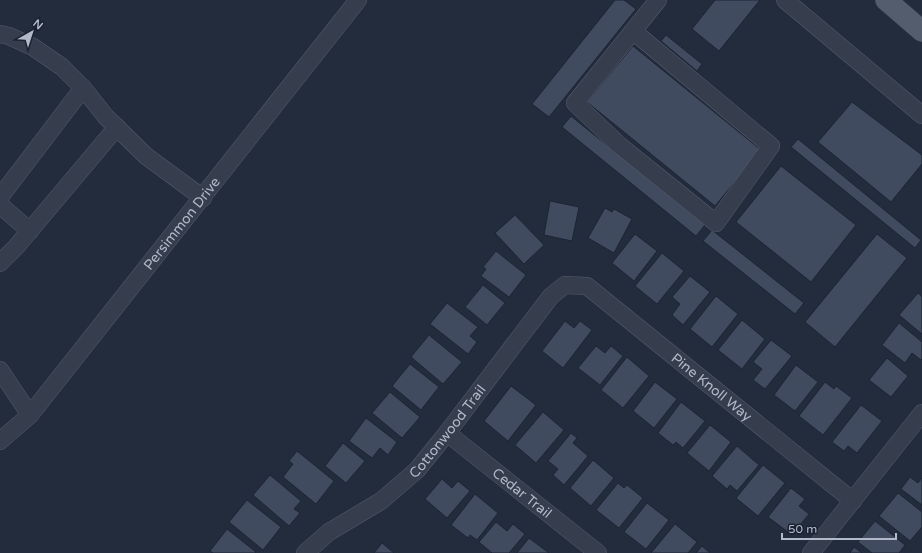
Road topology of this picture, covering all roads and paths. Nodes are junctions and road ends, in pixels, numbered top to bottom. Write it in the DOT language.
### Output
graph roads {
  1 [pos="358,0"];
  2 [pos="658,0"];
  3 [pos="785,0"];
  4 [pos="886,0"];
  5 [pos="922,31"];
  6 [pos="633,32"];
  7 [pos="0,34"];
  8 [pos="83,88"];
  9 [pos="922,115"];
  10 [pos="117,127"];
  11 [pos="0,197"];
  12 [pos="203,198"];
  13 [pos="0,205"];
  14 [pos="30,231"];
  15 [pos="0,263"];
  16 [pos="565,285"];
  17 [pos="0,370"];
  18 [pos="922,413"];
  19 [pos="30,415"];
  20 [pos="447,433"];
  21 [pos="0,441"];
  22 [pos="853,501"];
  23 [pos="305,553"];
  24 [pos="598,553"];
  25 [pos="812,553"];
  1 -- 12 [label="street, Persimmon Drive"];
  2 -- 6 [label="street"];
  3 -- 9 [label="street"];
  4 -- 5 [label="main road"];
  6 -- 6 [label="street"];
  7 -- 8 [label="street"];
  8 -- 10 [label="street"];
  8 -- 11 [label="street"];
  10 -- 12 [label="street"];
  10 -- 14 [label="street"];
  12 -- 19 [label="street, Persimmon Drive"];
  13 -- 14 [label="street"];
  14 -- 15 [label="street"];
  16 -- 20 [label="street, Cottonwood Trail"];
  16 -- 22 [label="street, Pine Knoll Way"];
  17 -- 19 [label="street"];
  18 -- 22 [label="street"];
  19 -- 21 [label="street, Persimmon Drive"];
  20 -- 23 [label="street, Cottonwood Trail"];
  20 -- 24 [label="street, Cedar Trail"];
  22 -- 25 [label="street"];
}
